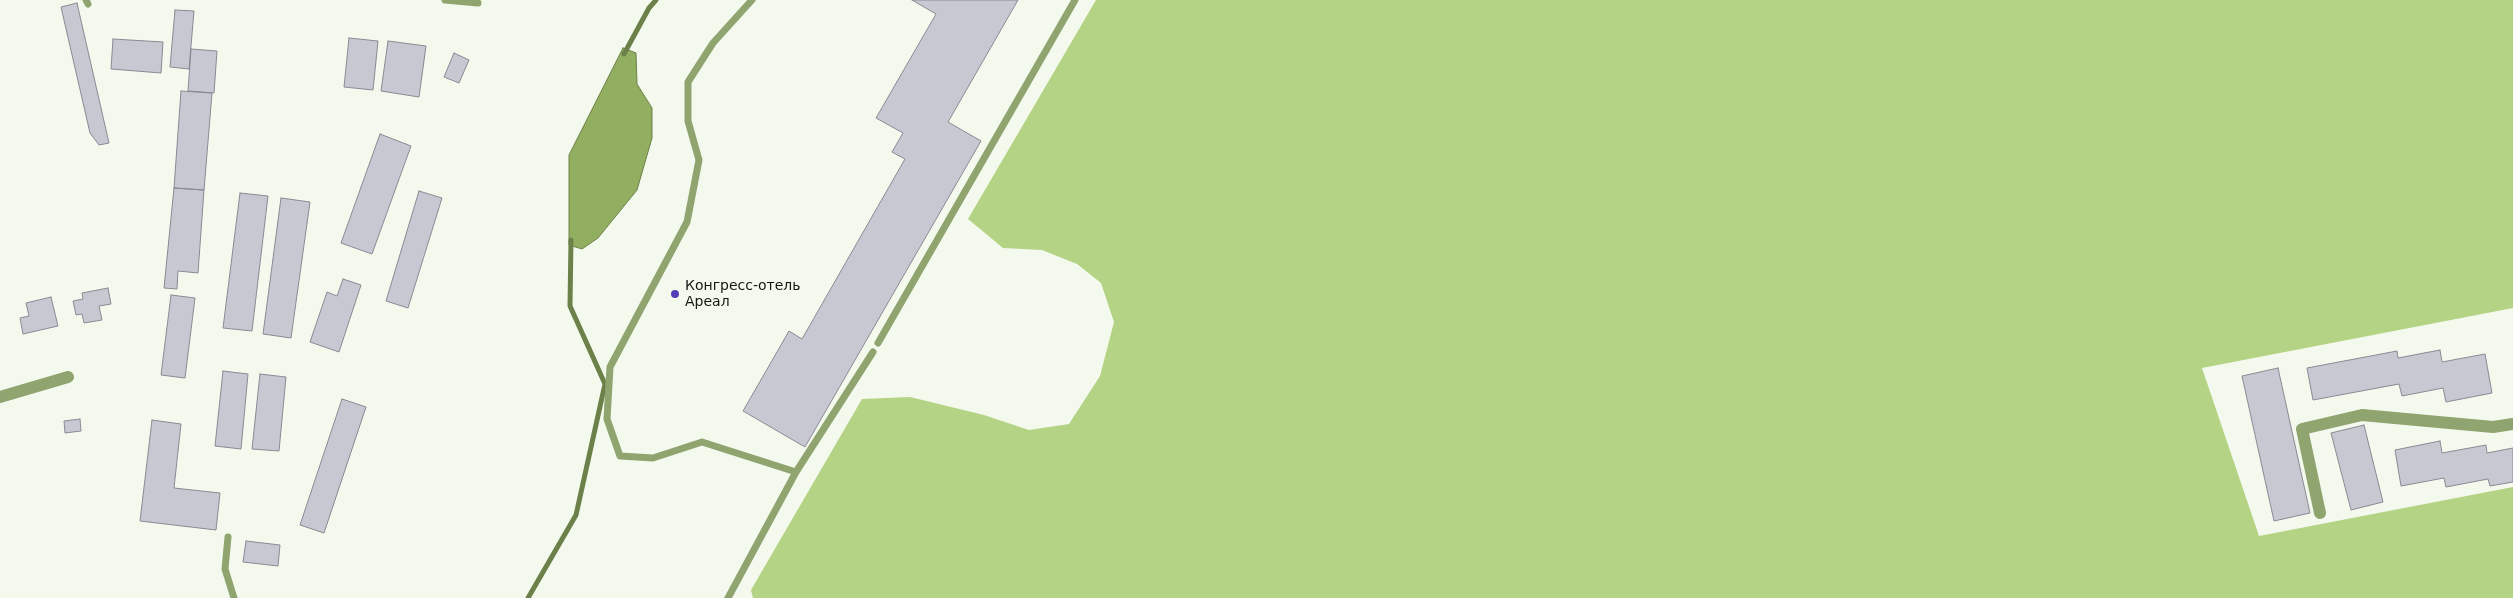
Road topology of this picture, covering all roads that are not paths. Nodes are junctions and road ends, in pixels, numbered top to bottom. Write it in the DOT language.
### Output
graph roads {
  1 [pos="445,0"];
  2 [pos="752,0"];
  3 [pos="1075,0"];
  4 [pos="478,3"];
  5 [pos="878,343"];
  6 [pos="873,352"];
  7 [pos="68,377"];
  8 [pos="0,396"];
  9 [pos="2513,424"];
  10 [pos="796,472"];
  11 [pos="2320,513"];
  12 [pos="228,538"];
  13 [pos="234,598"];
  14 [pos="728,598"];
  1 -- 4 [label="lane"];
  2 -- 10 [label="lane"];
  3 -- 5 [label="lane"];
  6 -- 10 [label="lane"];
  7 -- 8 [label="street"];
  9 -- 11 [label="street"];
  10 -- 14 [label="lane"];
  12 -- 13 [label="lane"];
}
